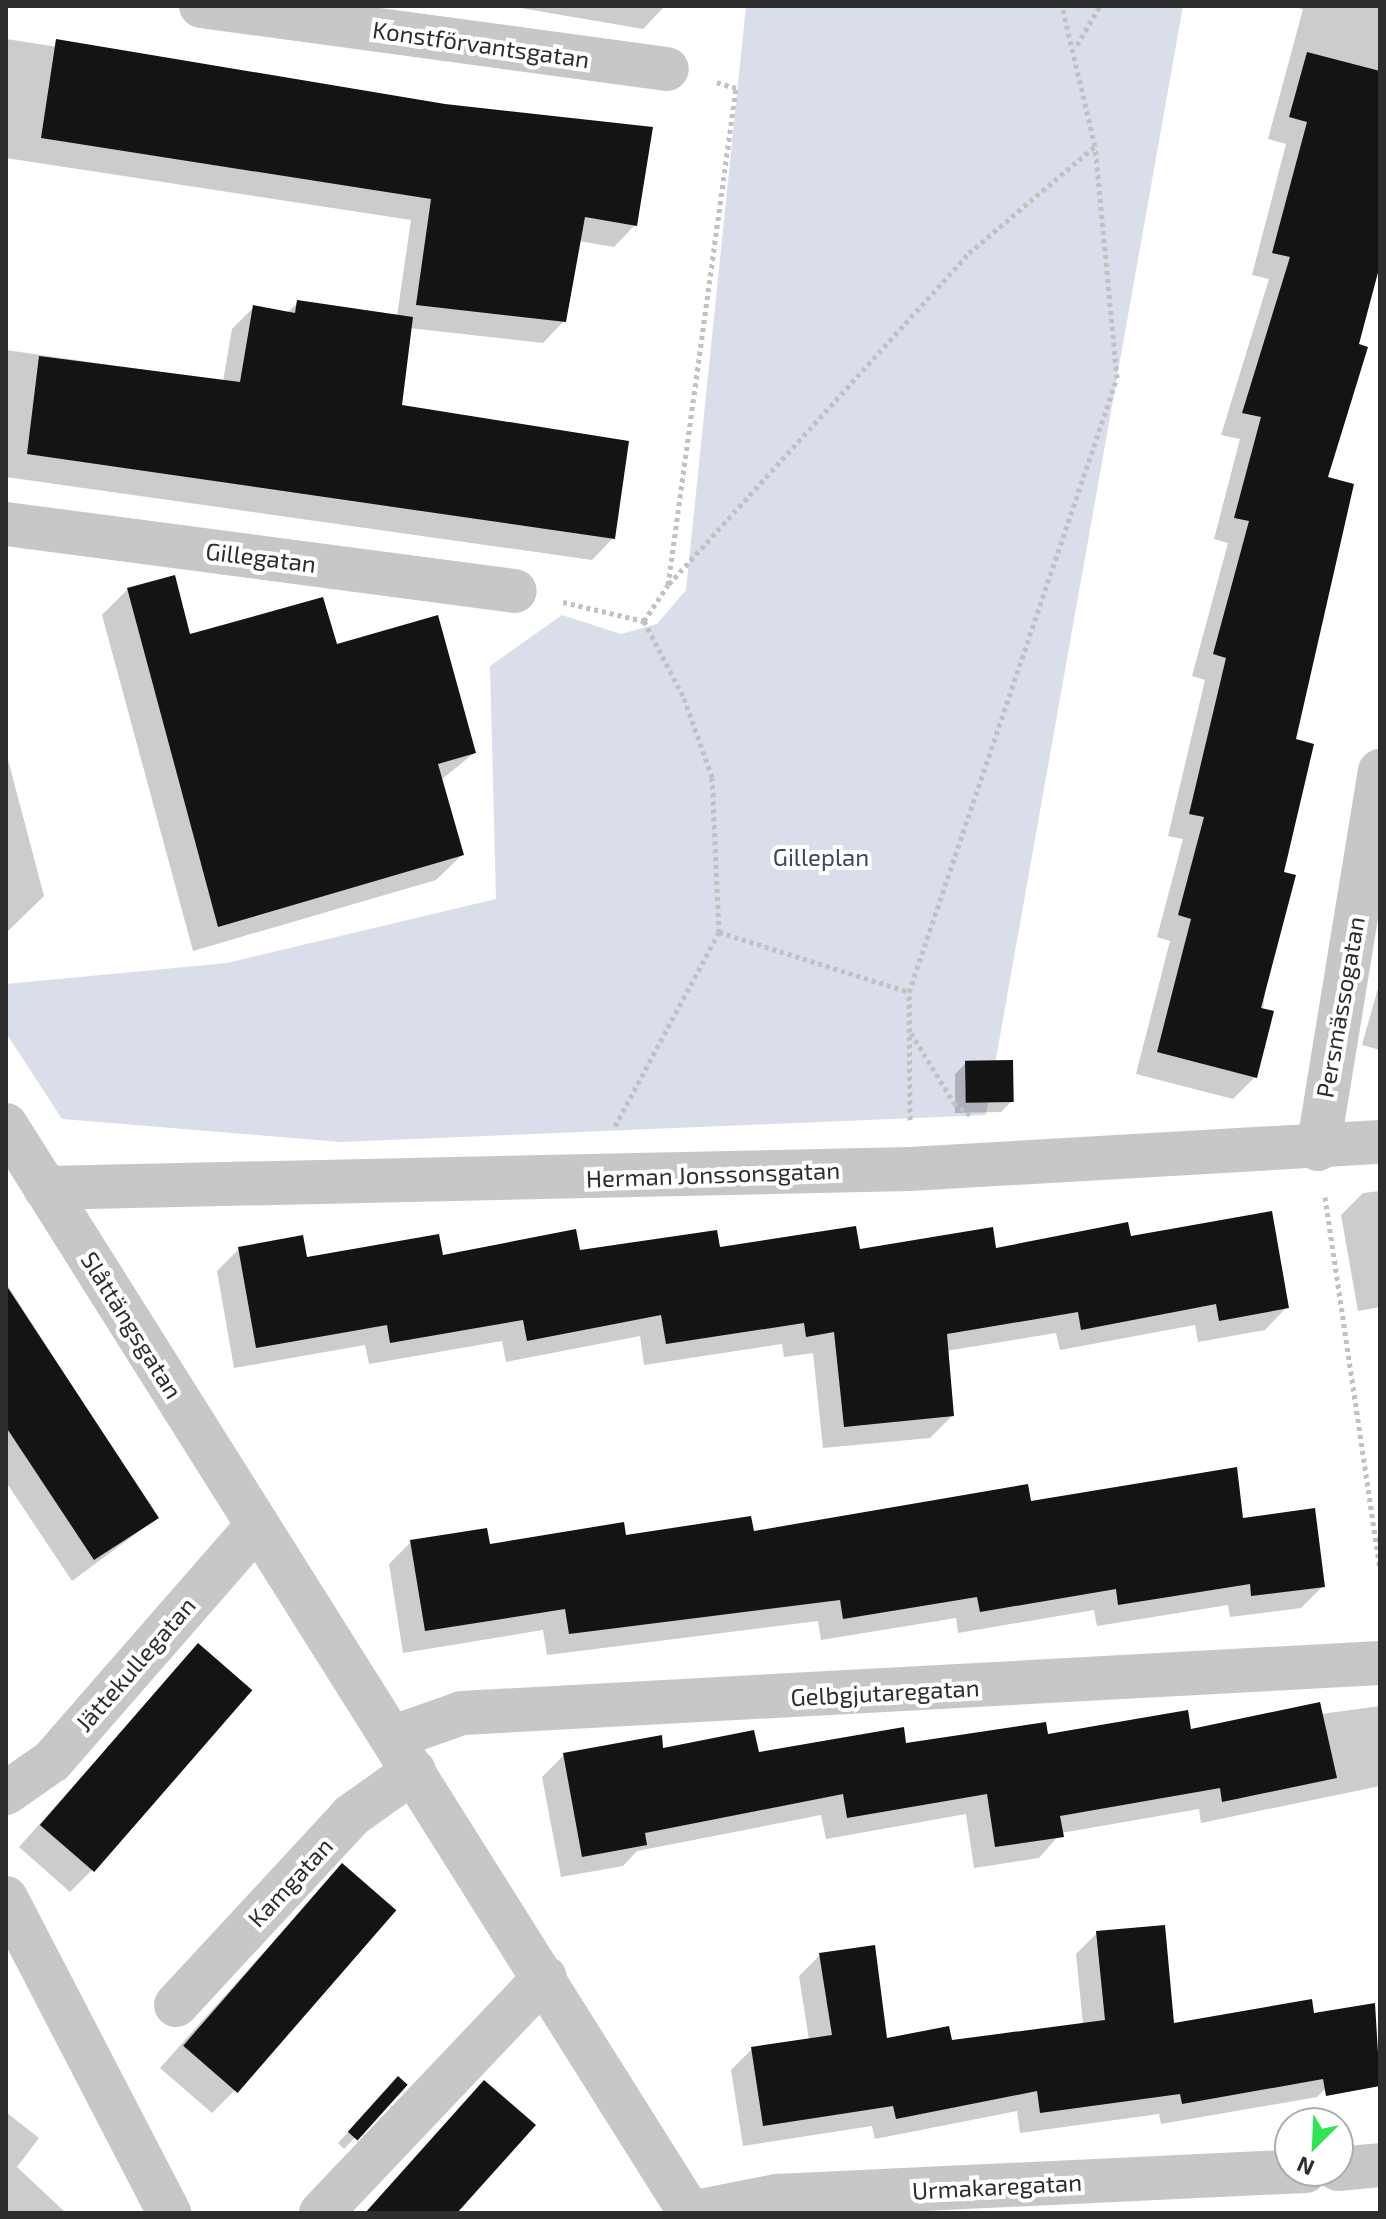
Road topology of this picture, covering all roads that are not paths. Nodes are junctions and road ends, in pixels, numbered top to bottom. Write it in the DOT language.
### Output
graph roads {
  1 [pos="201,6"];
  2 [pos="667,69"];
  3 [pos="6,524"];
  4 [pos="515,591"];
  5 [pos="1380,771"];
  6 [pos="6,1125"];
  7 [pos="1380,1142"];
  8 [pos="1318,1149"];
  9 [pos="45,1188"];
  10 [pos="257,1526"];
  11 [pos="1380,1663"];
  12 [pos="404,1754"];
  13 [pos="6,1793"];
  14 [pos="6,1898"];
  15 [pos="545,1977"];
  16 [pos="176,2005"];
  17 [pos="1380,2165"];
  18 [pos="1354,2167"];
  19 [pos="1274,2172"];
  20 [pos="169,2213"];
  21 [pos="321,2213"];
  22 [pos="690,2213"];
  1 -- 2 [label="street, Konstförvantsgatan"];
  3 -- 4 [label="street, Gillegatan"];
  5 -- 8 [label="street, Persmässogatan"];
  6 -- 9 [label="street, Slåttängsgatan"];
  7 -- 8 [label="street, Herman Jonssonsgatan"];
  8 -- 9 [label="street, Herman Jonssonsgatan"];
  9 -- 10 [label="street, Slåttängsgatan"];
  10 -- 12 [label="street"];
  10 -- 13 [label="street, Jättekullegatan"];
  11 -- 12 [label="street, Gelbgjutaregatan"];
  12 -- 15 [label="street"];
  12 -- 16 [label="street, Kamgatan"];
  14 -- 20 [label="street"];
  15 -- 21 [label="street"];
  15 -- 22 [label="street"];
  17 -- 18 [label="street"];
  19 -- 22 [label="street, Urmakaregatan"];
}
